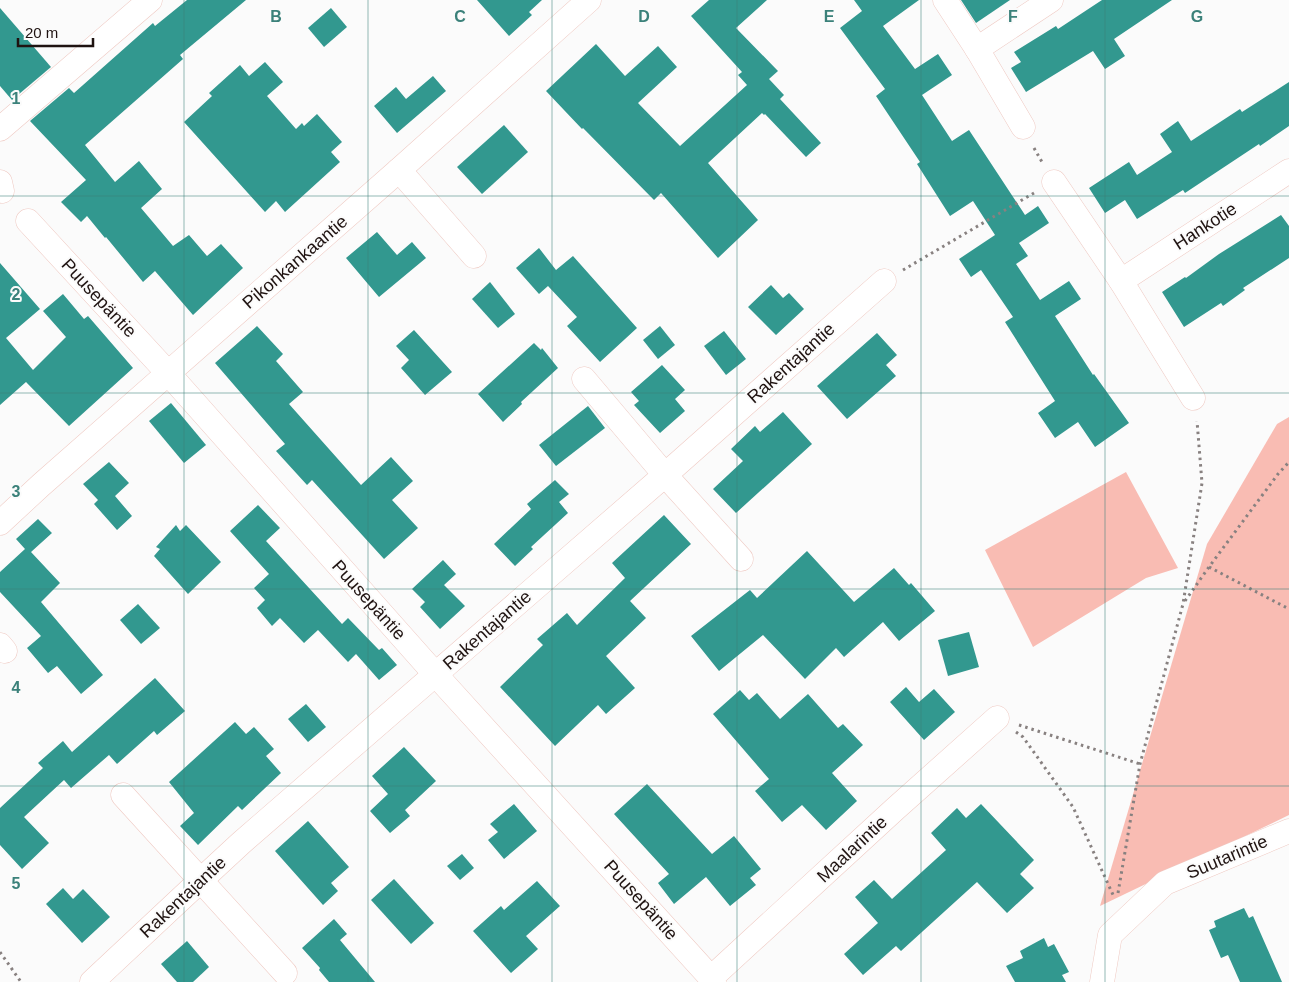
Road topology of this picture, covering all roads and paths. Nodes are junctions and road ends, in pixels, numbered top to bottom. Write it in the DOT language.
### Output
graph roads {
  1 [pos="150,0"];
  2 [pos="589,0"];
  3 [pos="946,0"];
  4 [pos="1051,0"];
  5 [pos="977,49"];
  6 [pos="1023,128"];
  7 [pos="0,129"];
  8 [pos="399,170"];
  9 [pos="1289,171"];
  10 [pos="1054,182"];
  11 [pos="28,221"];
  12 [pos="474,256"];
  13 [pos="884,281"];
  14 [pos="1121,281"];
  15 [pos="168,373"];
  16 [pos="584,379"];
  17 [pos="1193,398"];
  18 [pos="1289,462"];
  19 [pos="665,475"];
  20 [pos="0,523"];
  21 [pos="741,559"];
  22 [pos="1208,567"];
  23 [pos="1183,604"];
  24 [pos="1289,609"];
  25 [pos="436,675"];
  26 [pos="997,718"];
  27 [pos="1140,764"];
  28 [pos="123,795"];
  29 [pos="1289,831"];
  30 [pos="200,880"];
  31 [pos="0,952"];
  32 [pos="285,974"];
  33 [pos="713,980"];
  34 [pos="21,982"];
  35 [pos="92,982"];
  36 [pos="1102,982"];
  1 -- 7 [label="street"];
  2 -- 8 [label="street, Pikonkankaantie"];
  3 -- 5 [label="street"];
  4 -- 5 [label="street"];
  5 -- 6 [label="street"];
  6 -- 10 [label="path"];
  8 -- 12 [label="street"];
  8 -- 15 [label="street, Pikonkankaantie"];
  9 -- 14 [label="street, Hankotie"];
  10 -- 13 [label="path"];
  10 -- 14 [label="street"];
  11 -- 15 [label="street, Puusepäntie"];
  13 -- 19 [label="street, Rakentajantie"];
  14 -- 17 [label="street"];
  15 -- 20 [label="street, Pikonkankaantie"];
  15 -- 25 [label="street, Puusepäntie"];
  16 -- 19 [label="street"];
  17 -- 23 [label="path"];
  18 -- 22 [label="path"];
  19 -- 21 [label="street"];
  19 -- 25 [label="street, Rakentajantie"];
  22 -- 23 [label="path"];
  22 -- 24 [label="path"];
  23 -- 27 [label="path"];
  25 -- 30 [label="street, Rakentajantie"];
  25 -- 33 [label="street, Puusepäntie"];
  26 -- 27 [label="path"];
  26 -- 27 [label="path"];
  26 -- 33 [label="street, Maalarintie"];
  28 -- 30 [label="street"];
  29 -- 36 [label="street, Suutarintie"];
  30 -- 32 [label="street"];
  30 -- 35 [label="street, Rakentajantie"];
  31 -- 34 [label="path"];
}
